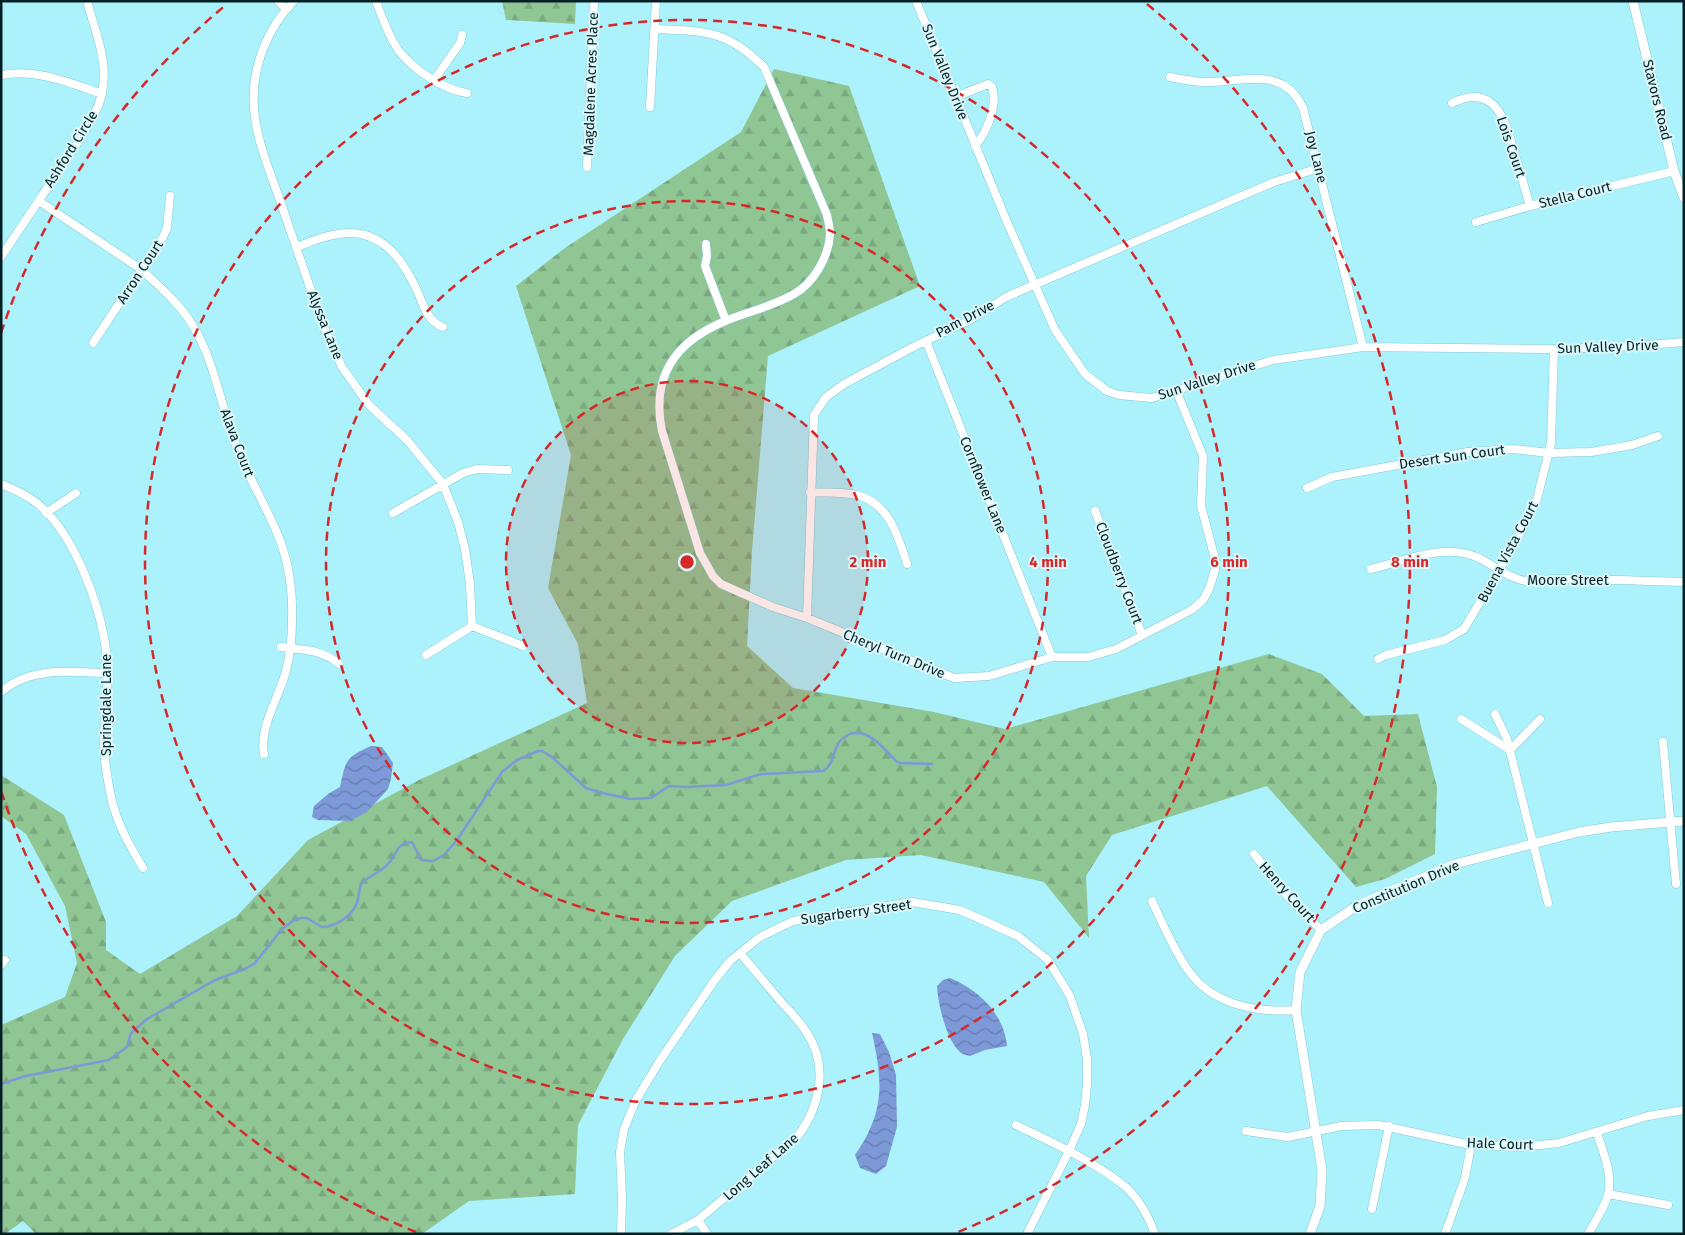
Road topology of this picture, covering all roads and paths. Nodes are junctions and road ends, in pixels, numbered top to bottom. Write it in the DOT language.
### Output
graph roads {
  1 [pos="87,1"];
  2 [pos="278,1"];
  3 [pos="294,1"];
  4 [pos="376,1"];
  5 [pos="594,1"];
  6 [pos="656,1"];
  7 [pos="916,1"];
  8 [pos="1633,1"];
  9 [pos="286,8"];
  10 [pos="655,29"];
  11 [pos="462,35"];
  12 [pos="1,74"];
  13 [pos="1170,77"];
  14 [pos="434,80"];
  15 [pos="102,94"];
  16 [pos="468,94"];
  17 [pos="955,97"];
  18 [pos="1452,102"];
  19 [pos="650,107"];
  20 [pos="976,146"];
  21 [pos="587,167"];
  22 [pos="1318,168"];
  23 [pos="1674,171"];
  24 [pos="170,196"];
  25 [pos="1684,198"];
  26 [pos="38,201"];
  27 [pos="1530,206"];
  28 [pos="1476,222"];
  29 [pos="706,244"];
  30 [pos="296,247"];
  31 [pos="1,257"];
  32 [pos="142,270"];
  33 [pos="1034,285"];
  34 [pos="726,321"];
  35 [pos="444,327"];
  36 [pos="926,340"];
  37 [pos="1684,342"];
  38 [pos="94,343"];
  39 [pos="1362,348"];
  40 [pos="1554,349"];
  41 [pos="1176,390"];
  42 [pos="1658,436"];
  43 [pos="1549,453"];
  44 [pos="508,470"];
  45 [pos="1,484"];
  46 [pos="443,484"];
  47 [pos="1308,488"];
  48 [pos="810,492"];
  49 [pos="76,493"];
  50 [pos="1096,511"];
  51 [pos="46,513"];
  52 [pos="393,513"];
  53 [pos="907,564"];
  54 [pos="1371,569"];
  55 [pos="1501,569"];
  56 [pos="1684,582"];
  57 [pos="807,618"];
  58 [pos="472,626"];
  59 [pos="1142,635"];
  60 [pos="523,646"];
  61 [pos="280,647"];
  62 [pos="290,648"];
  63 [pos="426,655"];
  64 [pos="1052,657"];
  65 [pos="1378,659"];
  66 [pos="340,664"];
  67 [pos="107,673"];
  68 [pos="1,692"];
  69 [pos="1495,714"];
  70 [pos="1461,718"];
  71 [pos="1540,720"];
  72 [pos="1664,742"];
  73 [pos="1510,750"];
  74 [pos="264,754"];
  75 [pos="1684,820"];
  76 [pos="1671,821"];
  77 [pos="1534,844"];
  78 [pos="1254,854"];
  79 [pos="143,868"];
  80 [pos="1676,884"];
  81 [pos="1152,901"];
  82 [pos="1548,903"];
  83 [pos="1321,930"];
  84 [pos="740,953"];
  85 [pos="1296,1010"];
  86 [pos="1684,1110"];
  87 [pos="1016,1125"];
  88 [pos="1390,1126"];
  89 [pos="1246,1131"];
  90 [pos="1315,1132"];
  91 [pos="1597,1132"];
  92 [pos="1471,1145"];
  93 [pos="1070,1151"];
  94 [pos="1608,1194"];
  95 [pos="1668,1205"];
  96 [pos="1372,1209"];
  97 [pos="698,1220"];
  98 [pos="621,1234"];
  99 [pos="670,1234"];
  100 [pos="707,1234"];
  101 [pos="1027,1234"];
  102 [pos="1156,1234"];
  103 [pos="1310,1234"];
  104 [pos="1445,1234"];
  105 [pos="1588,1234"];
  1 -- 15 [label="street, Ashford Circle"];
  2 -- 9 [label="street"];
  3 -- 9 [label="street, Alyssa Lane"];
  4 -- 14 [label="street"];
  5 -- 21 [label="street, Magdalene Acres Place"];
  6 -- 10 [label="street"];
  7 -- 17 [label="street, Sun Valley Drive"];
  8 -- 23 [label="street, Stavors Road"];
  9 -- 30 [label="street, Alyssa Lane"];
  10 -- 19 [label="street"];
  10 -- 34 [label="street, Cheryl Turn Drive"];
  11 -- 14 [label="street"];
  12 -- 15 [label="street"];
  13 -- 22 [label="street, Joy Lane"];
  14 -- 16 [label="street"];
  15 -- 26 [label="street, Ashford Circle"];
  17 -- 20 [label="street, Sun Valley Drive"];
  17 -- 20 [label="street"];
  18 -- 27 [label="street, Lois Court"];
  20 -- 33 [label="street, Sun Valley Drive"];
  22 -- 33 [label="street, Pam Drive"];
  22 -- 39 [label="street, Joy Lane"];
  23 -- 25 [label="street, Stavors Road"];
  23 -- 27 [label="street, Stella Court"];
  24 -- 32 [label="street, Arron Court"];
  26 -- 31 [label="street, Ashford Circle"];
  26 -- 32 [label="street, Alava Court"];
  27 -- 28 [label="street, Stella Court"];
  29 -- 34 [label="street"];
  30 -- 35 [label="street"];
  30 -- 46 [label="street, Alyssa Lane"];
  32 -- 38 [label="street, Arron Court"];
  32 -- 62 [label="street, Alava Court"];
  33 -- 36 [label="street, Pam Drive"];
  33 -- 41 [label="street, Sun Valley Drive"];
  34 -- 57 [label="street, Cheryl Turn Drive"];
  36 -- 48 [label="street, Pam Drive"];
  36 -- 64 [label="street, Cornflower Lane"];
  37 -- 40 [label="street, Sun Valley Drive"];
  39 -- 40 [label="street, Sun Valley Drive"];
  39 -- 41 [label="street, Sun Valley Drive"];
  40 -- 43 [label="street, Buena Vista Court"];
  41 -- 59 [label="street, Cheryl Turn Drive"];
  42 -- 43 [label="street, Desert Sun Court"];
  43 -- 47 [label="street, Desert Sun Court"];
  43 -- 55 [label="street, Buena Vista Court"];
  44 -- 46 [label="street"];
  45 -- 51 [label="street, Springdale Lane"];
  46 -- 52 [label="street"];
  46 -- 58 [label="street, Alyssa Lane"];
  48 -- 53 [label="street"];
  48 -- 57 [label="street, Pam Drive"];
  49 -- 51 [label="street"];
  50 -- 59 [label="street, Cloudberry Court"];
  51 -- 67 [label="street, Springdale Lane"];
  54 -- 55 [label="street, Moore Street"];
  55 -- 56 [label="street, Moore Street"];
  55 -- 65 [label="street, Buena Vista Court"];
  57 -- 64 [label="street, Cheryl Turn Drive"];
  58 -- 60 [label="street"];
  58 -- 63 [label="street"];
  59 -- 64 [label="street, Cheryl Turn Drive"];
  61 -- 62 [label="street"];
  62 -- 66 [label="street"];
  62 -- 74 [label="street, Alava Court"];
  67 -- 68 [label="street"];
  67 -- 79 [label="street, Springdale Lane"];
  69 -- 73 [label="street"];
  70 -- 73 [label="street"];
  71 -- 73 [label="street"];
  72 -- 76 [label="street"];
  73 -- 77 [label="street"];
  75 -- 76 [label="street, Constitution Drive"];
  76 -- 77 [label="street, Constitution Drive"];
  76 -- 80 [label="street"];
  77 -- 82 [label="street"];
  77 -- 83 [label="street, Constitution Drive"];
  78 -- 83 [label="street, Henry Court"];
  81 -- 85 [label="street"];
  83 -- 85 [label="street, Constitution Drive"];
  84 -- 93 [label="street, Sugarberry Street"];
  84 -- 97 [label="street, Long Leaf Lane"];
  84 -- 98 [label="street, Sugarberry Street"];
  85 -- 90 [label="street, Constitution Drive"];
  86 -- 91 [label="street, Hale Court"];
  87 -- 93 [label="street"];
  88 -- 90 [label="street, Hale Court"];
  88 -- 92 [label="street, Hale Court"];
  88 -- 96 [label="street"];
  89 -- 90 [label="street, Hale Court"];
  90 -- 103 [label="street, Constitution Drive"];
  91 -- 92 [label="street, Hale Court"];
  91 -- 94 [label="street"];
  92 -- 104 [label="street"];
  93 -- 101 [label="street, Sugarberry Street"];
  93 -- 102 [label="street"];
  94 -- 95 [label="street"];
  94 -- 105 [label="street"];
  97 -- 99 [label="street, Long Leaf Lane"];
  97 -- 100 [label="street"];
}
